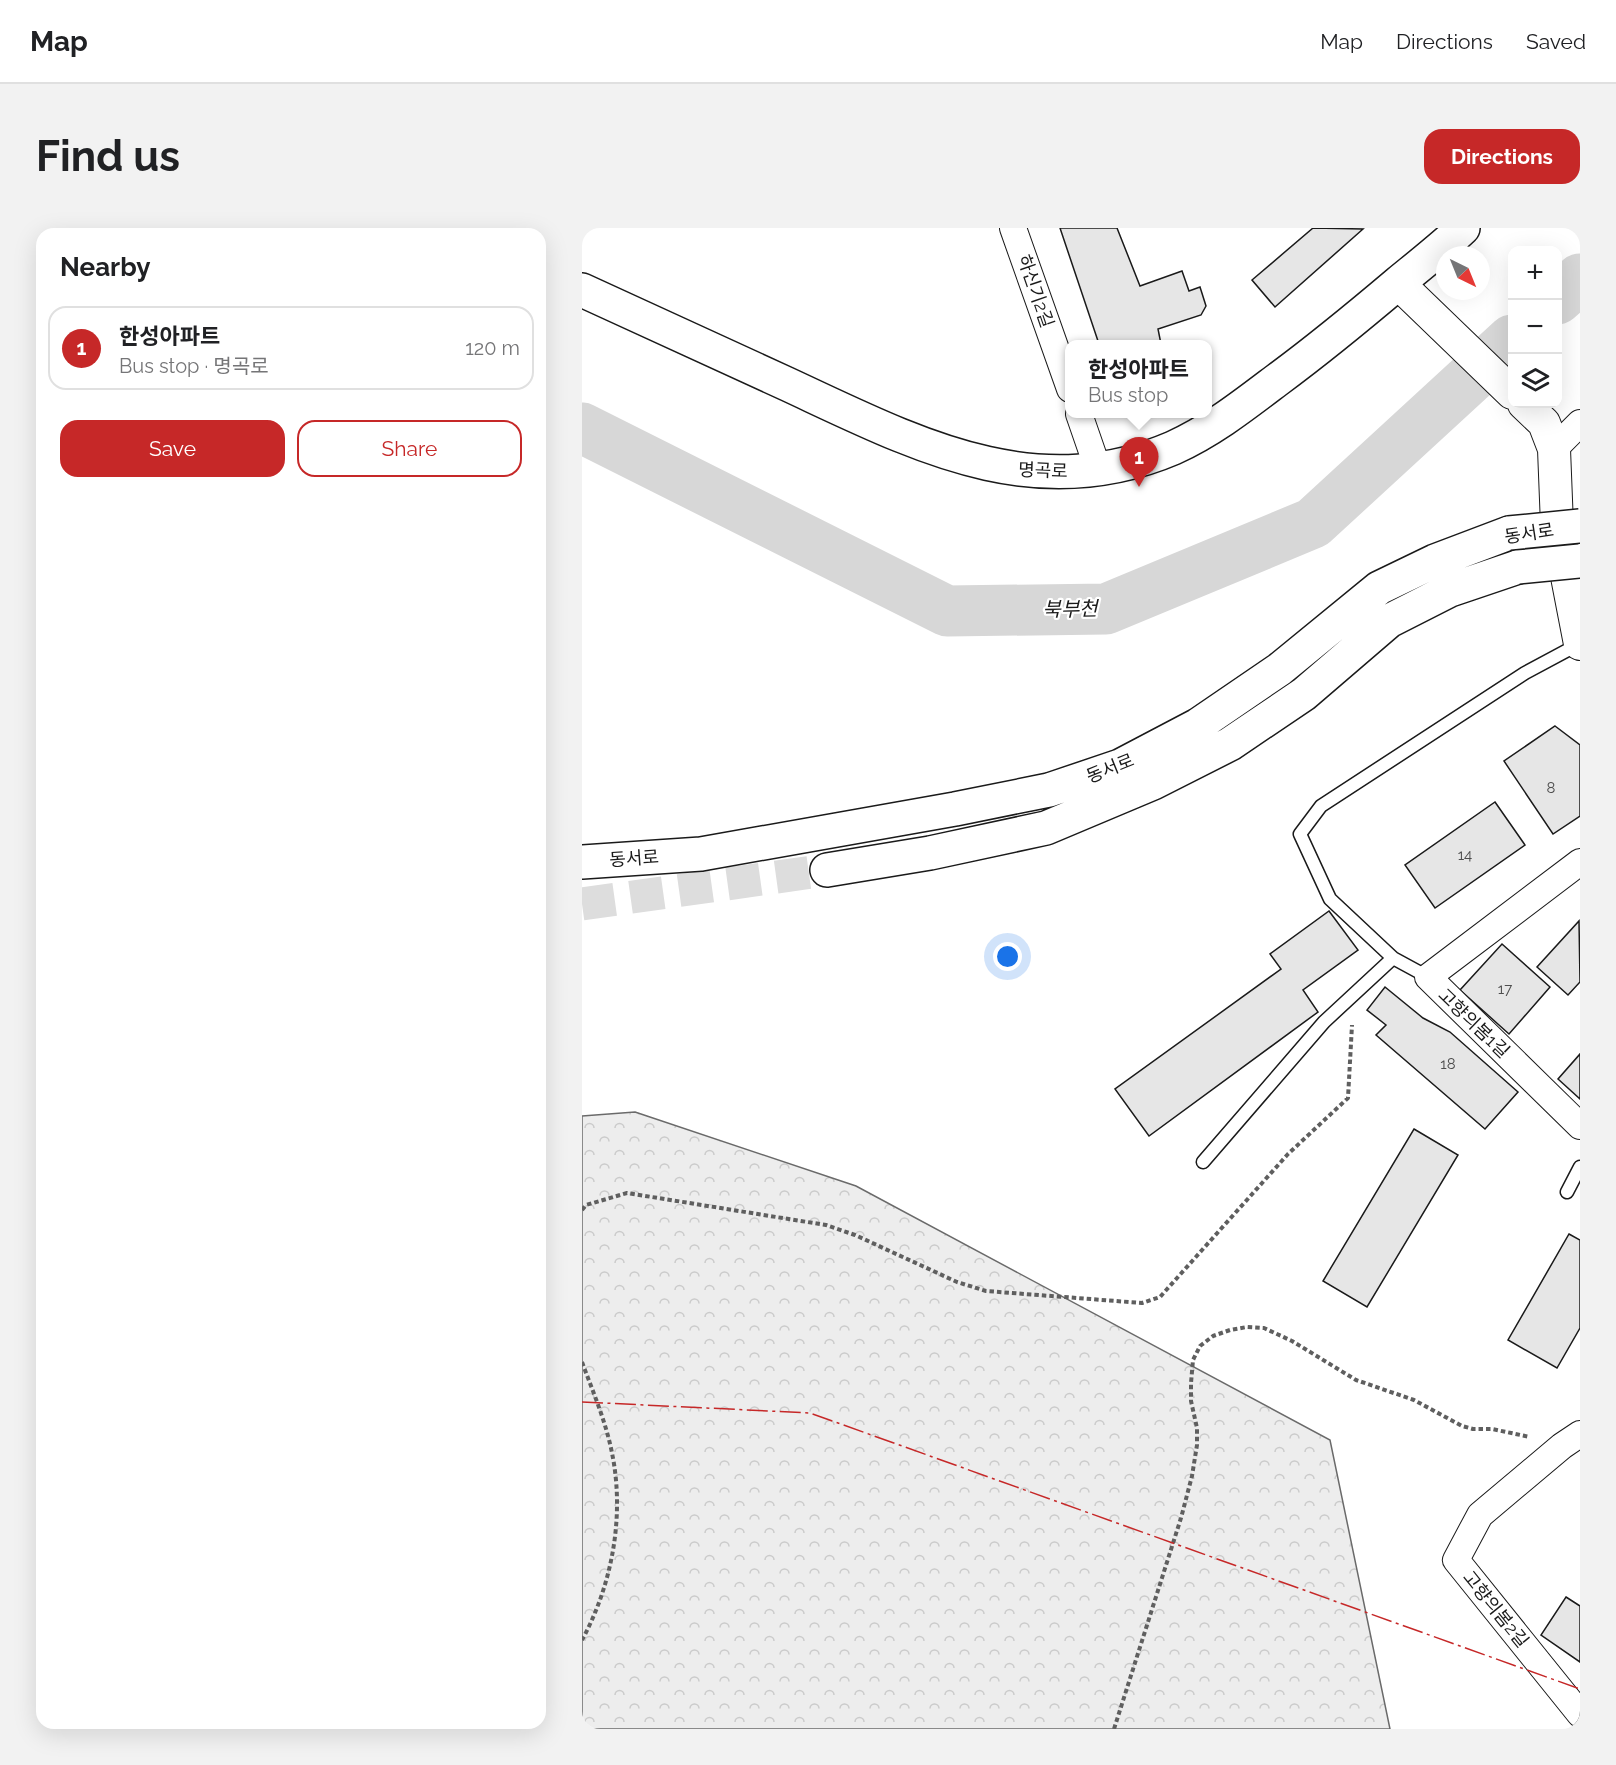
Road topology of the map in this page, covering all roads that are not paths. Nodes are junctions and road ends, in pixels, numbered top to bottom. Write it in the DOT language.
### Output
graph roads {
  1 [pos="1013,228"];
  2 [pos="1463,228"];
  3 [pos="1398,283"];
  4 [pos="582,290"];
  5 [pos="1065,375"];
  6 [pos="1508,389"];
  7 [pos="1080,418"];
  8 [pos="1580,423"];
  9 [pos="1541,425"];
  10 [pos="1098,469"];
  11 [pos="1580,526"];
  12 [pos="1580,561"];
  13 [pos="1580,645"];
  14 [pos="1580,861"];
  15 [pos="582,862"];
  16 [pos="827,870"];
  17 [pos="1393,958"];
  18 [pos="1428,977"];
  19 [pos="1580,1126"];
  20 [pos="1203,1162"];
  21 [pos="1580,1167"];
  22 [pos="1567,1192"];
  23 [pos="1571,1440"];
  24 [pos="1580,1714"];
  1 -- 5 [label="street, 하신기2길"];
  2 -- 3 [label="main road, 명곡로"];
  3 -- 6 [label="street"];
  3 -- 10 [label="main road, 명곡로"];
  4 -- 10 [label="main road, 명곡로"];
  7 -- 10 [label="street"];
  8 -- 9 [label="street"];
  9 -- 13 [label="street"];
  11 -- 15 [label="main road, 동서로, bridge"];
  12 -- 16 [label="main road, 동서로, bridge"];
  13 -- 17 [label="lane"];
  14 -- 18 [label="street, 고향의봄1길"];
  17 -- 18 [label="lane"];
  17 -- 20 [label="lane"];
  18 -- 19 [label="street, 고향의봄1길"];
  21 -- 22 [label="lane"];
  23 -- 24 [label="street, 고향의봄2길"];
}
